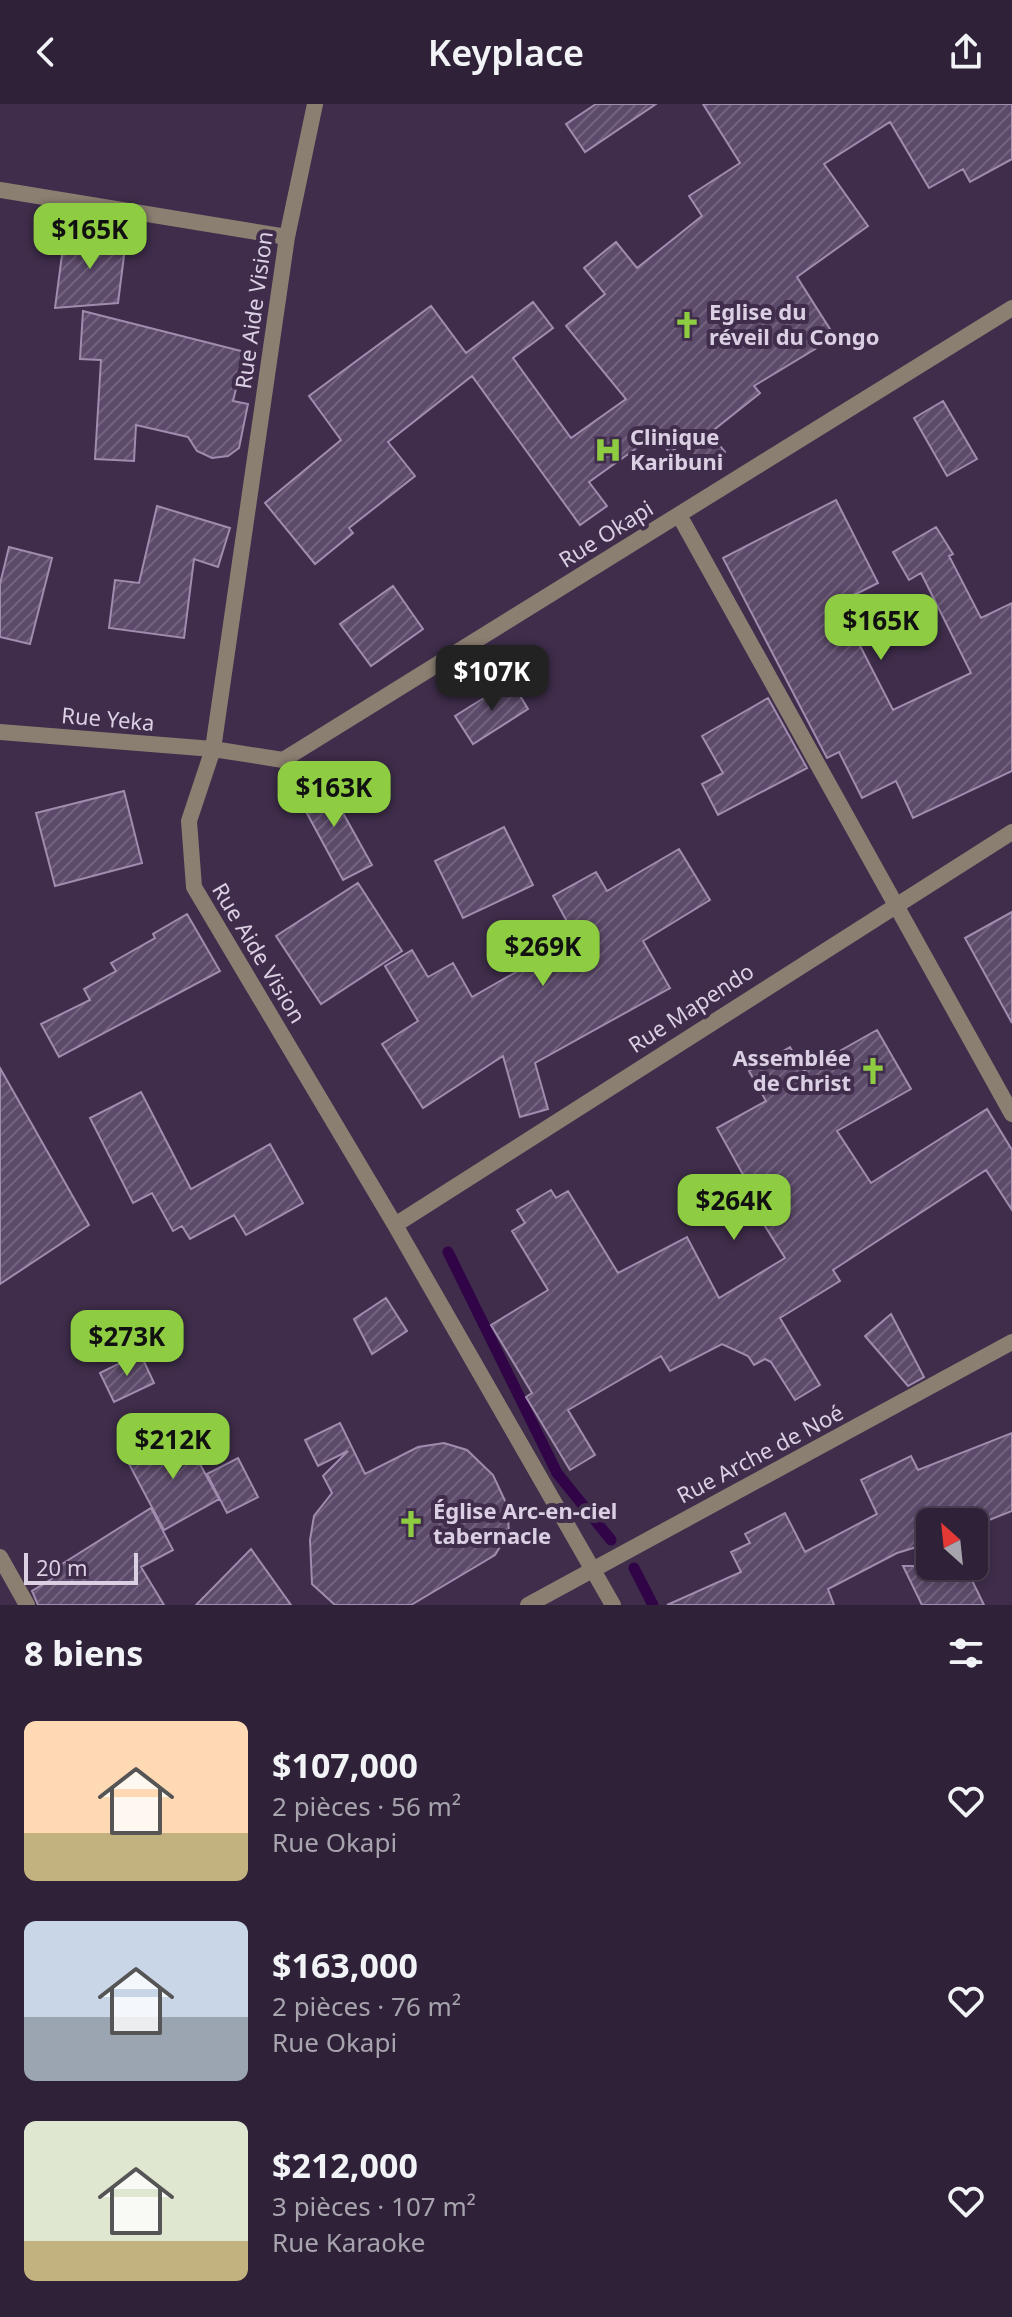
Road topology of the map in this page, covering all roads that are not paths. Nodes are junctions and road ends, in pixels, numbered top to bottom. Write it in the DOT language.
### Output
graph roads {
  1 [pos="315,104"];
  2 [pos="0,190"];
  3 [pos="287,237"];
  4 [pos="1012,308"];
  5 [pos="679,515"];
  6 [pos="0,732"];
  7 [pos="213,749"];
  8 [pos="1012,832"];
  9 [pos="895,904"];
  10 [pos="1012,1114"];
  11 [pos="395,1225"];
  12 [pos="1012,1342"];
  13 [pos="0,1557"];
  14 [pos="593,1569"];
  15 [pos="27,1605"];
  16 [pos="528,1605"];
  17 [pos="613,1605"];
  1 -- 3 [label="street, Rue Aide Vision"];
  2 -- 3 [label="street"];
  3 -- 7 [label="street, Rue Aide Vision"];
  4 -- 5 [label="street, Rue Okapi"];
  5 -- 7 [label="street, Rue Okapi"];
  5 -- 9 [label="street"];
  6 -- 7 [label="street, Rue Yeka"];
  7 -- 11 [label="street, Rue Aide Vision"];
  8 -- 9 [label="street, Rue Mapendo"];
  9 -- 10 [label="street"];
  9 -- 11 [label="street, Rue Mapendo"];
  11 -- 14 [label="street, Rue Aide Vision"];
  12 -- 14 [label="street, Rue Arche de Noé"];
  13 -- 15 [label="street"];
  14 -- 16 [label="street, Rue Arche de Noé"];
  14 -- 17 [label="street, Rue Aide Vision"];
}
